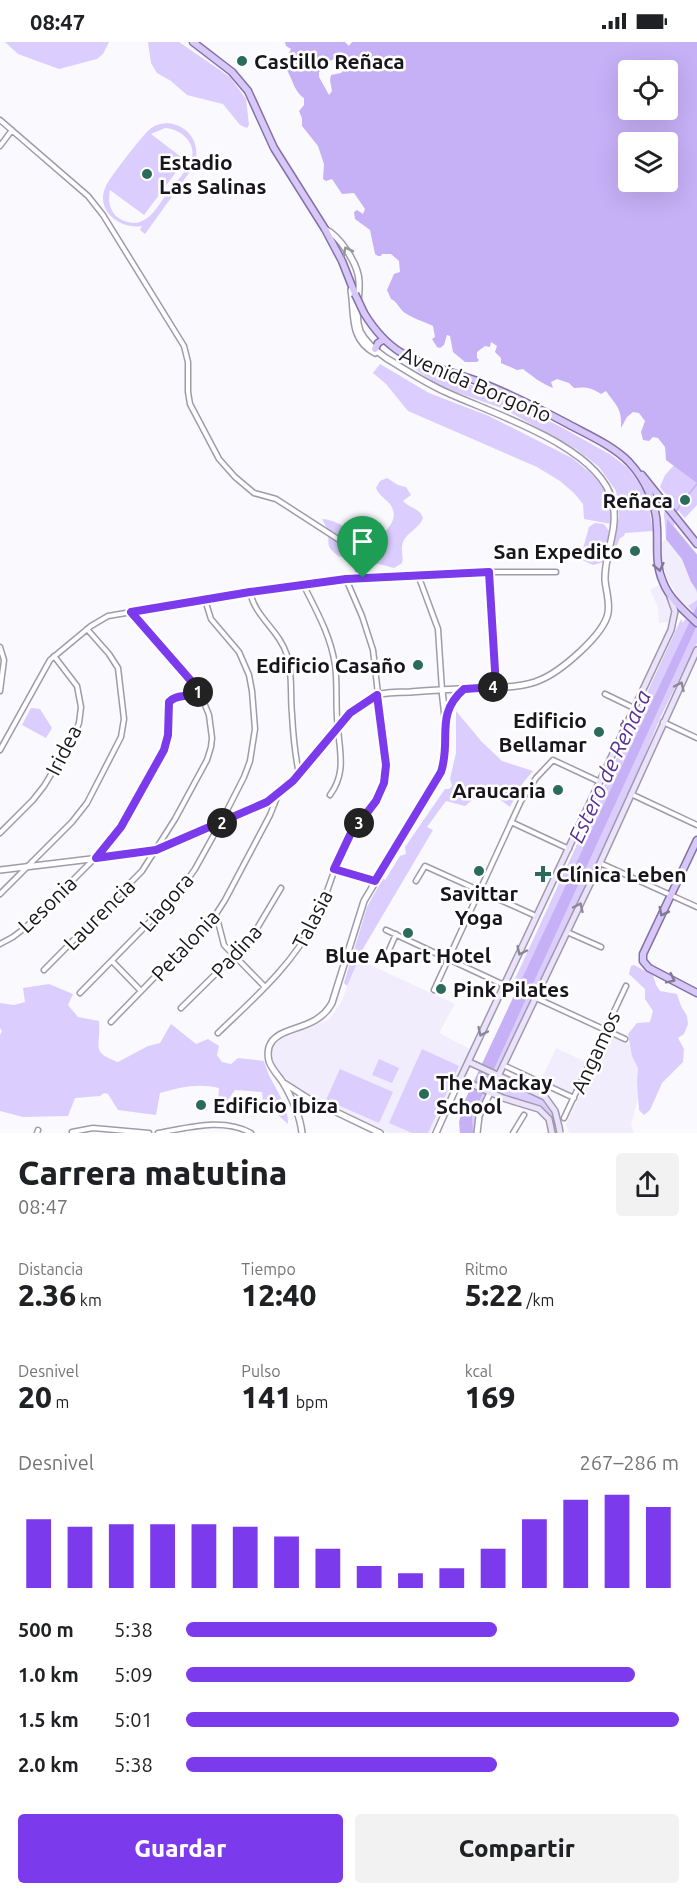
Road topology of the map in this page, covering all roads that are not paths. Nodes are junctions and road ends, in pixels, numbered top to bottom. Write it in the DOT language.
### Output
graph roads {
  1 [pos="193,42"];
  2 [pos="0,120"];
  3 [pos="12,130"];
  4 [pos="0,146"];
  5 [pos="325,229"];
  6 [pos="350,279"];
  7 [pos="383,340"];
  8 [pos="375,349"];
  9 [pos="384,357"];
  10 [pos="629,462"];
  11 [pos="668,507"];
  12 [pos="654,508"];
  13 [pos="697,544"];
  14 [pos="489,572"];
  15 [pos="556,572"];
  16 [pos="418,575"];
  17 [pos="363,578"];
  18 [pos="346,579"];
  19 [pos="303,584"];
  20 [pos="250,592"];
  21 [pos="668,593"];
  22 [pos="206,600"];
  23 [pos="131,612"];
  24 [pos="697,623"];
  25 [pos="87,629"];
  26 [pos="0,646"];
  27 [pos="697,650"];
  28 [pos="54,656"];
  29 [pos="496,687"];
  30 [pos="464,689"];
  31 [pos="199,690"];
  32 [pos="442,690"];
  33 [pos="0,691"];
  34 [pos="604,694"];
  35 [pos="377,695"];
  36 [pos="634,708"];
  37 [pos="445,717"];
  38 [pos="663,722"];
  39 [pos="338,728"];
  40 [pos="0,735"];
  41 [pos="7,737"];
  42 [pos="697,738"];
  43 [pos="0,750"];
  44 [pos="299,774"];
  45 [pos="600,782"];
  46 [pos="278,794"];
  47 [pos="631,794"];
  48 [pos="330,795"];
  49 [pos="511,822"];
  50 [pos="220,824"];
  51 [pos="697,825"];
  52 [pos="0,834"];
  53 [pos="697,840"];
  54 [pos="569,849"];
  55 [pos="156,850"];
  56 [pos="96,858"];
  57 [pos="600,863"];
  58 [pos="26,867"];
  59 [pos="334,869"];
  60 [pos="0,870"];
  61 [pos="375,881"];
  62 [pos="416,881"];
  63 [pos="281,888"];
  64 [pos="480,891"];
  65 [pos="0,894"];
  66 [pos="671,895"];
  67 [pos="697,907"];
  68 [pos="216,914"];
  69 [pos="537,916"];
  70 [pos="386,930"];
  71 [pos="567,932"];
  72 [pos="396,934"];
  73 [pos="0,944"];
  74 [pos="601,947"];
  75 [pos="234,957"];
  76 [pos="386,957"];
  77 [pos="449,959"];
  78 [pos="112,961"];
  79 [pos="44,970"];
  80 [pos="504,985"];
  81 [pos="626,986"];
  82 [pos="265,987"];
  83 [pos="434,990"];
  84 [pos="141,991"];
  85 [pos="80,993"];
  86 [pos="697,993"];
  87 [pos="536,998"];
  88 [pos="181,1008"];
  89 [pos="111,1022"];
  90 [pos="605,1030"];
  91 [pos="218,1033"];
  92 [pos="624,1039"];
  93 [pos="469,1062"];
  94 [pos="503,1065"];
  95 [pos="496,1075"];
  96 [pos="460,1079"];
  97 [pos="283,1082"];
  98 [pos="488,1092"];
  99 [pos="574,1098"];
  100 [pos="524,1115"];
  101 [pos="564,1118"];
  102 [pos="195,1126"];
  103 [pos="559,1130"];
  104 [pos="98,1131"];
  105 [pos="72,1132"];
  106 [pos="149,1133"];
  107 [pos="158,1133"];
  108 [pos="192,1133"];
  109 [pos="251,1133"];
  110 [pos="302,1133"];
  111 [pos="380,1133"];
  112 [pos="436,1133"];
  113 [pos="477,1133"];
  114 [pos="513,1133"];
  115 [pos="552,1133"];
  1 -- 5 [label="main road, Avenida Borgoño"];
  2 -- 3 [label="street"];
  3 -- 4 [label="street"];
  3 -- 17 [label="street"];
  5 -- 6 [label="main road, Avenida Borgoño"];
  8 -- 5 [label="street, one-way"];
  6 -- 7 [label="main road, Avenida Borgoño, bridge"];
  6 -- 9 [label="street"];
  7 -- 8 [label="main road"];
  7 -- 10 [label="main road, Avenida Borgoño"];
  8 -- 9 [label="street"];
  9 -- 29 [label="street"];
  10 -- 11 [label="main road"];
  10 -- 12 [label="main road, Avenida Borgoño"];
  11 -- 12 [label="main road"];
  11 -- 13 [label="main road"];
  12 -- 21 [label="main road, Avenida Borgoño, one-way"];
  14 -- 15 [label="street"];
  14 -- 16 [label="street"];
  14 -- 29 [label="street"];
  16 -- 17 [label="street"];
  16 -- 32 [label="street"];
  17 -- 18 [label="street"];
  18 -- 19 [label="street"];
  18 -- 35 [label="street, Talasia"];
  19 -- 20 [label="street"];
  19 -- 39 [label="street"];
  20 -- 22 [label="street"];
  20 -- 44 [label="street"];
  21 -- 24 [label="main road, Avenida Borgoño"];
  21 -- 36 [label="main road"];
  22 -- 23 [label="street"];
  22 -- 50 [label="street, Liagora"];
  23 -- 25 [label="street"];
  23 -- 31 [label="street, Laurencia"];
  25 -- 28 [label="street"];
  25 -- 58 [label="street"];
  26 -- 33 [label="street"];
  38 -- 27 [label="main road, one-way"];
  28 -- 41 [label="street"];
  28 -- 52 [label="street, Iridea"];
  29 -- 30 [label="street"];
  30 -- 32 [label="street"];
  30 -- 37 [label="street"];
  31 -- 55 [label="street, Laurencia"];
  31 -- 56 [label="street, Lesonia"];
  32 -- 35 [label="street"];
  32 -- 37 [label="street"];
  34 -- 36 [label="street"];
  35 -- 39 [label="street"];
  35 -- 59 [label="street, Talasia"];
  36 -- 45 [label="main road"];
  37 -- 61 [label="street"];
  38 -- 42 [label="street"];
  38 -- 47 [label="main road"];
  39 -- 44 [label="street"];
  39 -- 48 [label="street"];
  40 -- 41 [label="street"];
  41 -- 43 [label="street"];
  44 -- 46 [label="street"];
  45 -- 49 [label="street"];
  45 -- 54 [label="main road"];
  46 -- 50 [label="street"];
  46 -- 68 [label="street, Petalonia"];
  47 -- 51 [label="street"];
  47 -- 57 [label="main road"];
  49 -- 54 [label="street"];
  49 -- 64 [label="street"];
  50 -- 55 [label="street"];
  50 -- 78 [label="street, Liagora"];
  53 -- 66 [label="main road"];
  54 -- 69 [label="main road"];
  55 -- 56 [label="street"];
  55 -- 79 [label="street, Laurencia"];
  56 -- 58 [label="street"];
  56 -- 73 [label="street, Lesonia"];
  57 -- 66 [label="street"];
  71 -- 57 [label="main road, one-way"];
  58 -- 60 [label="street"];
  58 -- 65 [label="street"];
  59 -- 61 [label="street"];
  59 -- 82 [label="street, Talasia"];
  61 -- 97 [label="street"];
  62 -- 64 [label="street"];
  63 -- 75 [label="street, Padina"];
  64 -- 69 [label="street"];
  64 -- 77 [label="street"];
  66 -- 67 [label="street"];
  66 -- 86 [label="main road, one-way"];
  68 -- 75 [label="street"];
  68 -- 84 [label="street, Petalonia"];
  69 -- 80 [label="main road, one-way"];
  70 -- 72 [label="street"];
  71 -- 74 [label="street"];
  71 -- 87 [label="main road"];
  72 -- 76 [label="street"];
  72 -- 77 [label="street"];
  75 -- 82 [label="street"];
  75 -- 88 [label="street, Padina"];
  77 -- 80 [label="street"];
  77 -- 83 [label="street"];
  78 -- 84 [label="street"];
  78 -- 85 [label="street, Liagora"];
  80 -- 93 [label="main road, one-way"];
  81 -- 90 [label="street, Angamos"];
  82 -- 91 [label="street, Talasia"];
  84 -- 89 [label="street, Petalonia"];
  87 -- 90 [label="street"];
  87 -- 94 [label="main road"];
  90 -- 92 [label="street"];
  90 -- 99 [label="street, Angamos"];
  93 -- 95 [label="main road"];
  93 -- 96 [label="main road"];
  94 -- 95 [label="main road"];
  94 -- 99 [label="street"];
  95 -- 98 [label="main road"];
  95 -- 103 [label="main road"];
  96 -- 98 [label="main road"];
  96 -- 112 [label="street"];
  97 -- 110 [label="street"];
  97 -- 111 [label="street"];
  98 -- 113 [label="street"];
  98 -- 115 [label="main road"];
  99 -- 101 [label="street, Angamos"];
  100 -- 114 [label="street"];
  102 -- 107 [label="street"];
  102 -- 108 [label="street"];
  102 -- 109 [label="street"];
  104 -- 105 [label="street"];
  104 -- 106 [label="street"];
}
